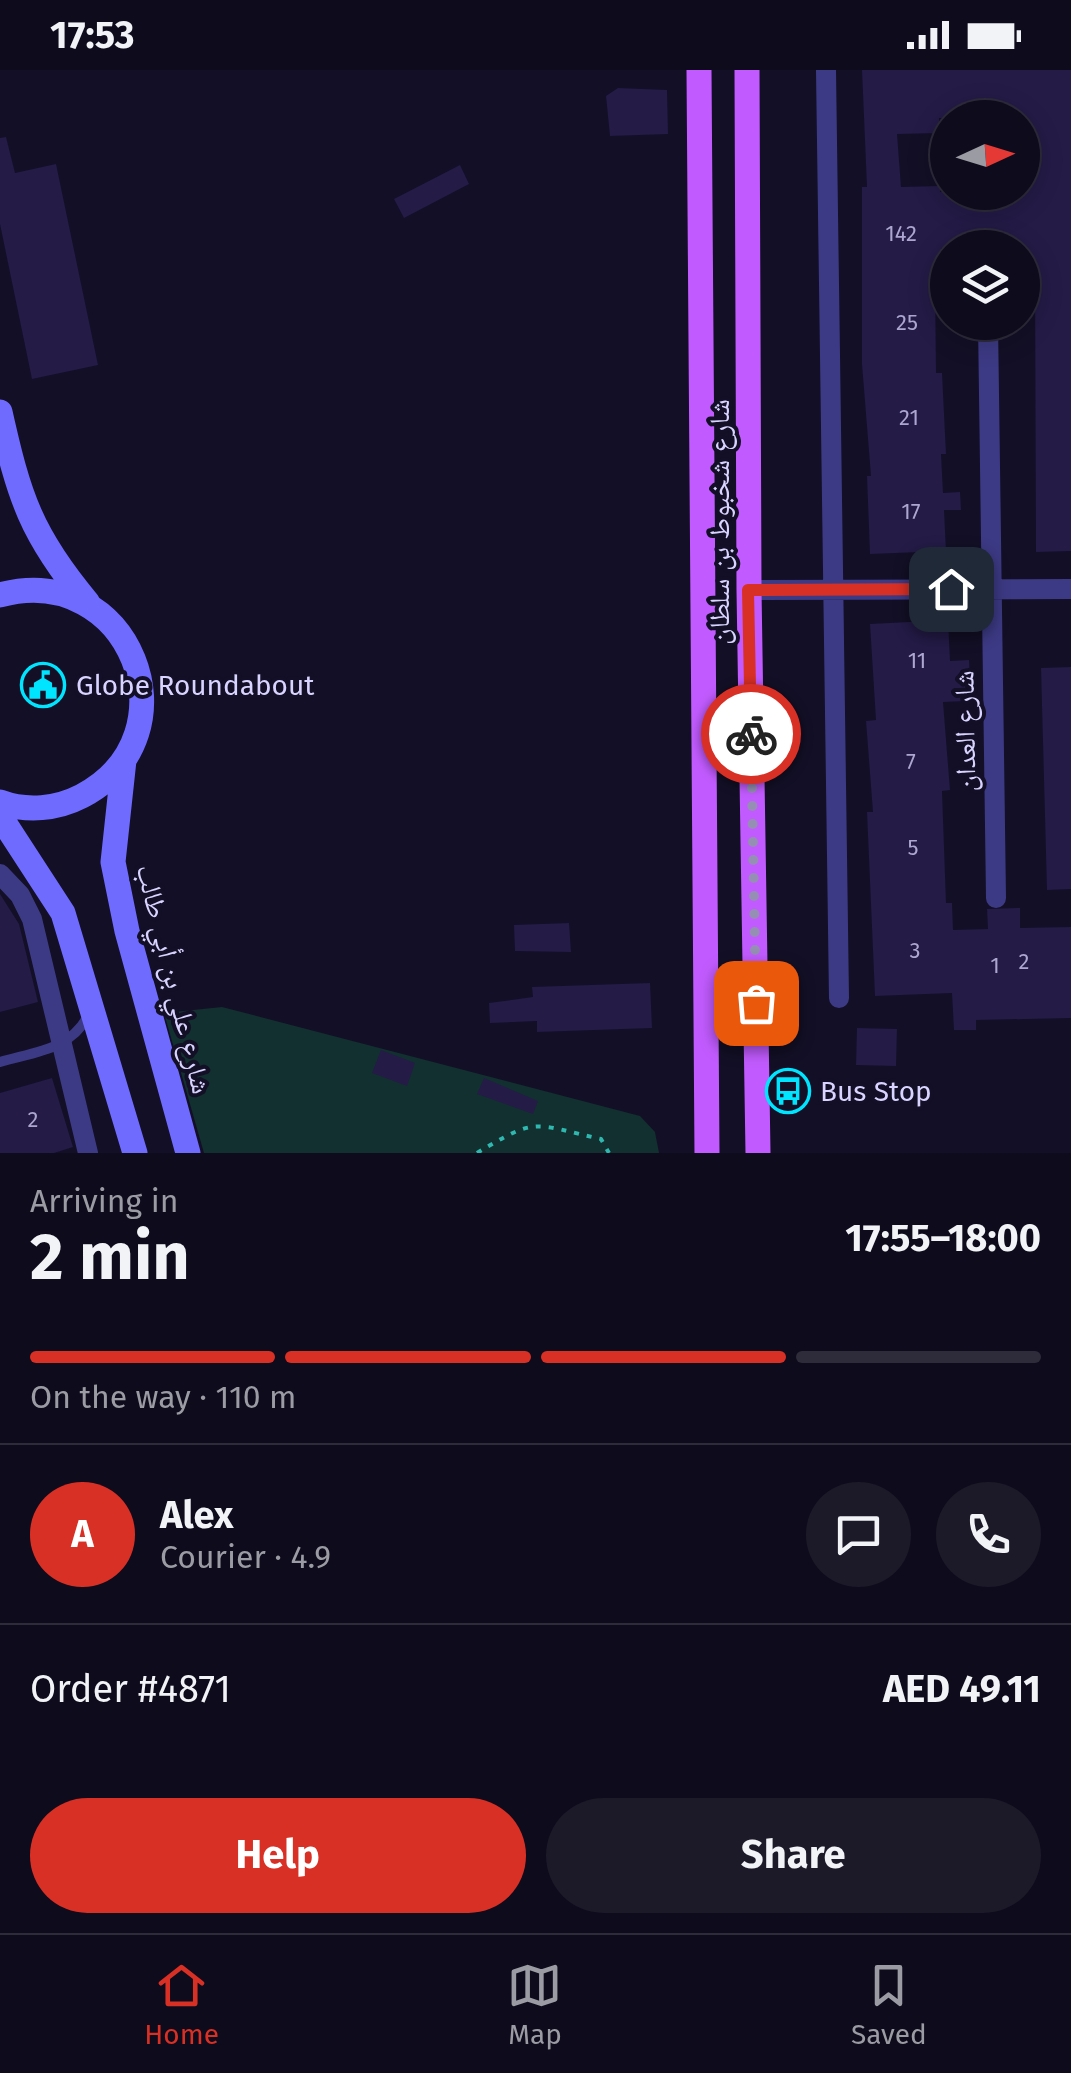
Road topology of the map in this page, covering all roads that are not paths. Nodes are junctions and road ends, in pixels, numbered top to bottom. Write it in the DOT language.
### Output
graph roads {
  1 [pos="699,70"];
  2 [pos="747,70"];
  3 [pos="826,70"];
  4 [pos="988,340"];
  5 [pos="0,412"];
  6 [pos="834,588"];
  7 [pos="1071,589"];
  8 [pos="748,590"];
  9 [pos="990,590"];
  10 [pos="0,595"];
  11 [pos="92,606"];
  12 [pos="124,760"];
  13 [pos="0,802"];
  14 [pos="0,816"];
  15 [pos="0,874"];
  16 [pos="996,898"];
  17 [pos="839,998"];
  18 [pos="91,1001"];
  19 [pos="61,1045"];
  20 [pos="0,1062"];
  21 [pos="88,1153"];
  22 [pos="134,1153"];
  23 [pos="188,1153"];
  24 [pos="707,1153"];
  25 [pos="758,1153"];
  1 -- 24 [label="main road, شارع شخبوط بن سلطان"];
  2 -- 8 [label="main road, شارع شخبوط بن سلطان"];
  3 -- 6 [label="street"];
  4 -- 9 [label="street, شارع العدان"];
  5 -- 11 [label="main road"];
  6 -- 8 [label="street"];
  6 -- 9 [label="street"];
  6 -- 17 [label="street"];
  7 -- 9 [label="street"];
  8 -- 25 [label="main road, شارع شخبوط بن سلطان"];
  9 -- 16 [label="street, شارع العدان"];
  10 -- 11 [label="main road"];
  11 -- 12 [label="main road, شارع علي بن أبي طالب"];
  12 -- 13 [label="main road"];
  12 -- 23 [label="main road, شارع علي بن أبي طالب"];
  14 -- 18 [label="main road"];
  15 -- 19 [label="street"];
  18 -- 19 [label="lane"];
  18 -- 22 [label="main road"];
  19 -- 20 [label="lane"];
  19 -- 21 [label="street"];
}
